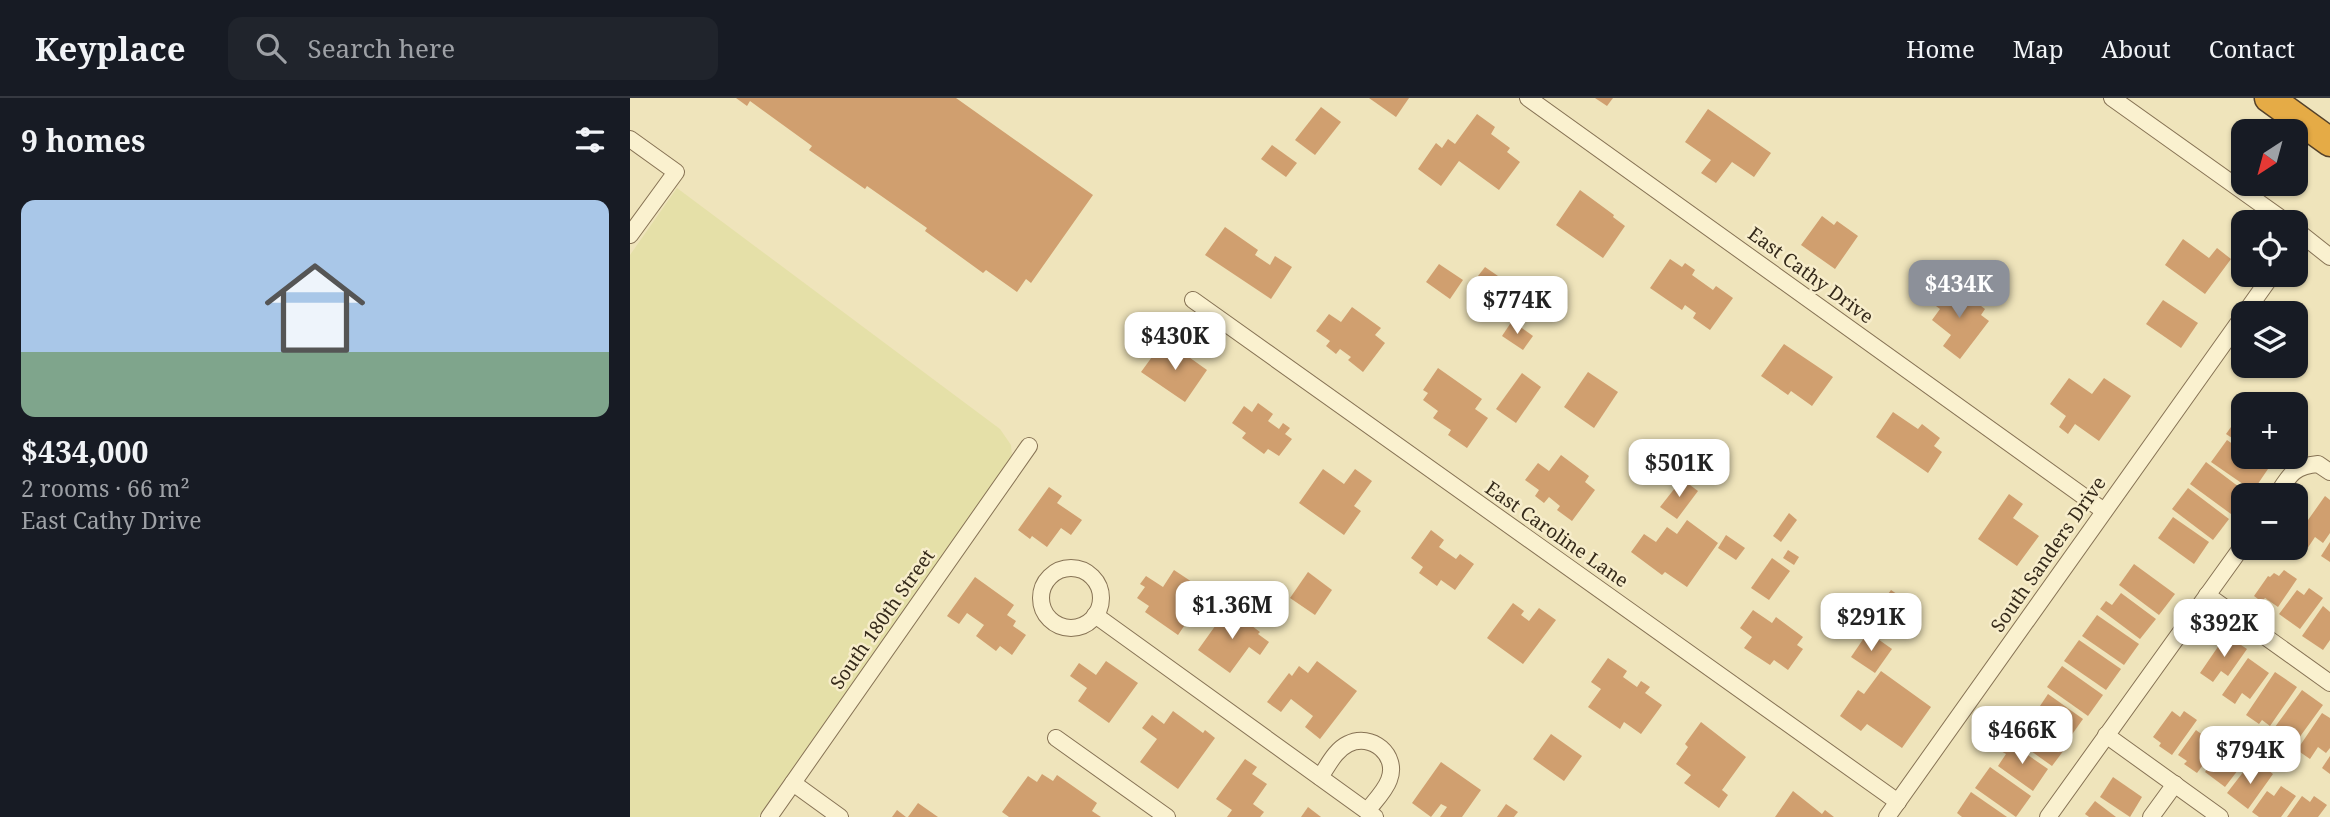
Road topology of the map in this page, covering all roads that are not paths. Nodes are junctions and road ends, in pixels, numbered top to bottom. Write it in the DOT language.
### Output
graph roads {
  1 [pos="1528,98"];
  2 [pos="2112,98"];
  3 [pos="2269,98"];
  4 [pos="630,139"];
  5 [pos="2330,142"];
  6 [pos="2269,210"];
  7 [pos="630,235"];
  8 [pos="2308,242"];
  9 [pos="2330,257"];
  10 [pos="1193,300"];
  11 [pos="2231,332"];
  12 [pos="1029,446"];
  13 [pos="2330,472"];
  14 [pos="2285,483"];
  15 [pos="2104,511"];
  16 [pos="2232,560"];
  17 [pos="2207,595"];
  18 [pos="1095,615"];
  19 [pos="2330,683"];
  20 [pos="2106,735"];
  21 [pos="1056,738"];
  22 [pos="1320,777"];
  23 [pos="793,783"];
  24 [pos="2175,784"];
  25 [pos="1898,802"];
  26 [pos="1371,814"];
  27 [pos="769,817"];
  28 [pos="840,817"];
  29 [pos="1167,817"];
  30 [pos="1887,817"];
  31 [pos="2048,817"];
  32 [pos="2151,817"];
  33 [pos="2220,817"];
  1 -- 15 [label="street, East Cathy Drive"];
  2 -- 6 [label="street"];
  3 -- 5 [label="highway"];
  4 -- 7 [label="street"];
  8 -- 9 [label="street"];
  10 -- 25 [label="street, East Caroline Lane"];
  11 -- 15 [label="street, South Sanders Drive"];
  12 -- 23 [label="street, South 180th Street"];
  13 -- 14 [label="street"];
  15 -- 25 [label="street, South Sanders Drive"];
  16 -- 17 [label="street"];
  17 -- 19 [label="street"];
  17 -- 20 [label="street"];
  18 -- 22 [label="street"];
  20 -- 24 [label="street"];
  20 -- 31 [label="street"];
  21 -- 29 [label="street"];
  22 -- 26 [label="street"];
  22 -- 26 [label="street"];
  23 -- 27 [label="street, South 180th Street"];
  23 -- 28 [label="street"];
  24 -- 32 [label="street"];
  24 -- 33 [label="street"];
  25 -- 30 [label="street, South Sanders Drive"];
}
